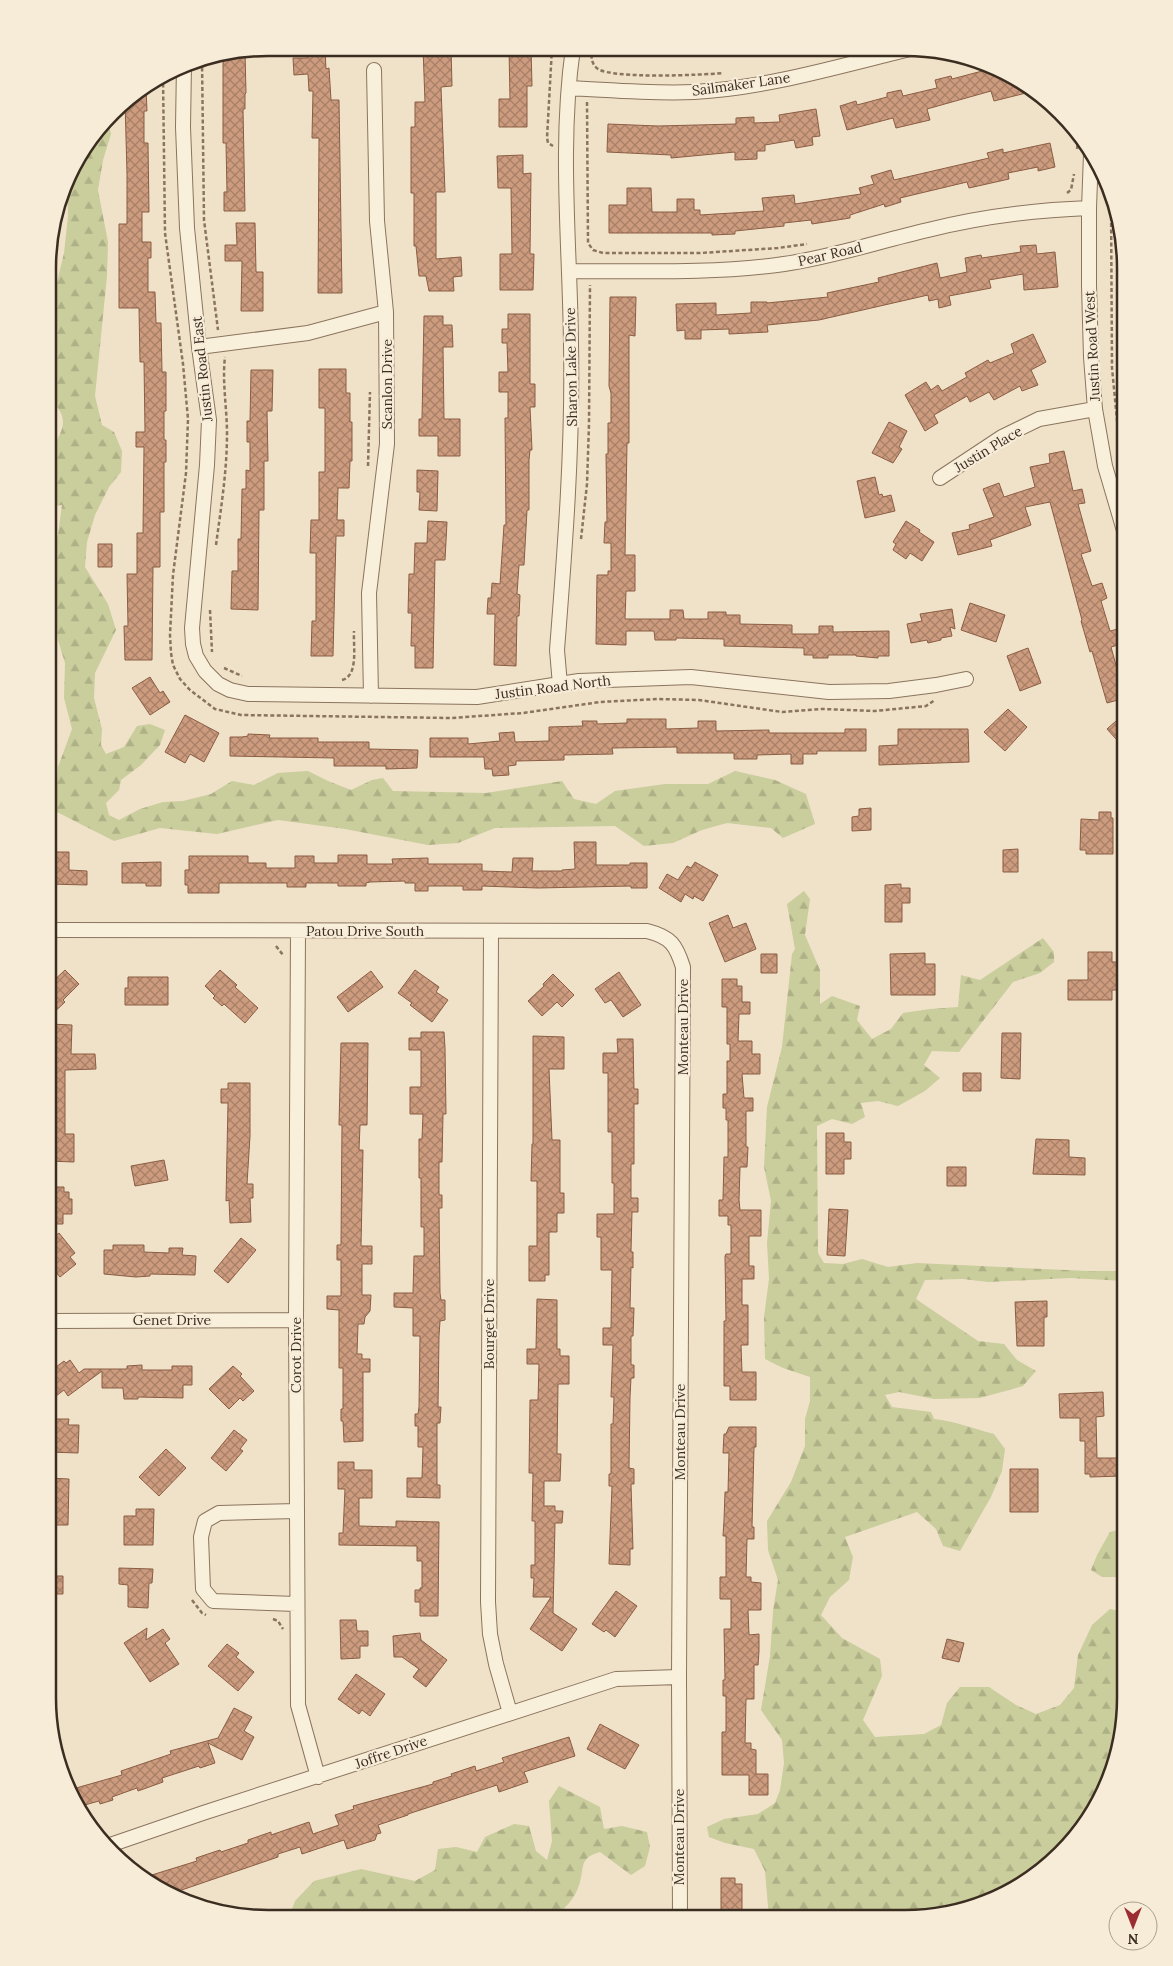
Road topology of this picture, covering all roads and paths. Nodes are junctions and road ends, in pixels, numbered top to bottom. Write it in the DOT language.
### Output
graph roads {
  1 [pos="552,56"];
  2 [pos="572,56"];
  3 [pos="591,56"];
  4 [pos="881,56"];
  5 [pos="202,67"];
  6 [pos="374,70"];
  7 [pos="726,73"];
  8 [pos="184,74"];
  9 [pos="163,84"];
  10 [pos="569,88"];
  11 [pos="587,88"];
  12 [pos="1078,146"];
  13 [pos="567,150"];
  14 [pos="1076,156"];
  15 [pos="1091,167"];
  16 [pos="1074,173"];
  17 [pos="1062,195"];
  18 [pos="1089,208"];
  19 [pos="1111,218"];
  20 [pos="807,244"];
  21 [pos="569,271"];
  22 [pos="386,312"];
  23 [pos="223,344"];
  24 [pos="199,347"];
  25 [pos="370,389"];
  26 [pos="1095,409"];
  27 [pos="1117,420"];
  28 [pos="368,471"];
  29 [pos="940,478"];
  30 [pos="1117,507"];
  31 [pos="216,545"];
  32 [pos="210,603"];
  33 [pos="354,630"];
  34 [pos="214,658"];
  35 [pos="218,663"];
  36 [pos="205,671"];
  37 [pos="245,677"];
  38 [pos="966,679"];
  39 [pos="338,680"];
  40 [pos="560,685"];
  41 [pos="936,685"];
  42 [pos="371,696"];
  43 [pos="56,930"];
  44 [pos="298,931"];
  45 [pos="491,932"];
  46 [pos="273,944"];
  47 [pos="677,948"];
  48 [pos="285,962"];
  49 [pos="296,1320"];
  50 [pos="56,1321"];
  51 [pos="296,1511"];
  52 [pos="191,1598"];
  53 [pos="296,1604"];
  54 [pos="208,1616"];
  55 [pos="271,1618"];
  56 [pos="284,1636"];
  57 [pos="679,1677"];
  58 [pos="510,1713"];
  59 [pos="318,1777"];
  60 [pos="114,1843"];
  61 [pos="680,1910"];
  1 -- 13 [label="path"];
  2 -- 10 [label="street, Sharon Lake Drive"];
  3 -- 7 [label="path"];
  4 -- 11 [label="street, Sailmaker Lane"];
  5 -- 23 [label="path"];
  6 -- 22 [label="street, Scanlon Drive"];
  8 -- 24 [label="street, Justin Road East"];
  9 -- 41 [label="path"];
  10 -- 11 [label="street, Sailmaker Lane"];
  10 -- 13 [label="street, Sharon Lake Drive"];
  11 -- 20 [label="path"];
  12 -- 14 [label="path"];
  13 -- 21 [label="street, Sharon Lake Drive"];
  15 -- 18 [label="street, Justin Road West"];
  16 -- 17 [label="path"];
  18 -- 21 [label="street, Pear Road"];
  18 -- 26 [label="street, Justin Road West"];
  19 -- 27 [label="path"];
  21 -- 40 [label="street, Sharon Lake Drive"];
  22 -- 23 [label="street"];
  22 -- 42 [label="street, Scanlon Drive"];
  23 -- 24 [label="street"];
  23 -- 31 [label="path"];
  24 -- 36 [label="street, Justin Road East"];
  25 -- 28 [label="path"];
  26 -- 29 [label="street, Justin Place"];
  26 -- 30 [label="street, Justin Road West"];
  32 -- 34 [label="path"];
  33 -- 39 [label="path"];
  35 -- 37 [label="path"];
  36 -- 42 [label="street, Justin Road North"];
  38 -- 41 [label="street, Justin Road North"];
  40 -- 41 [label="street, Justin Road North"];
  40 -- 42 [label="street, Justin Road North"];
  43 -- 44 [label="street, Patou Drive South"];
  44 -- 45 [label="street, Patou Drive South"];
  44 -- 49 [label="street, Corot Drive"];
  45 -- 47 [label="street, Patou Drive South"];
  45 -- 58 [label="street, Bourget Drive"];
  46 -- 48 [label="path"];
  47 -- 57 [label="street, Monteau Drive"];
  49 -- 50 [label="street, Genet Drive"];
  49 -- 51 [label="street, Corot Drive"];
  51 -- 53 [label="street, Corot Drive"];
  51 -- 53 [label="street"];
  52 -- 54 [label="path"];
  53 -- 59 [label="street, Corot Drive"];
  55 -- 56 [label="path"];
  57 -- 58 [label="street, Joffre Drive"];
  57 -- 61 [label="street, Monteau Drive"];
  58 -- 59 [label="street, Joffre Drive"];
  59 -- 60 [label="street, Joffre Drive"];
}
